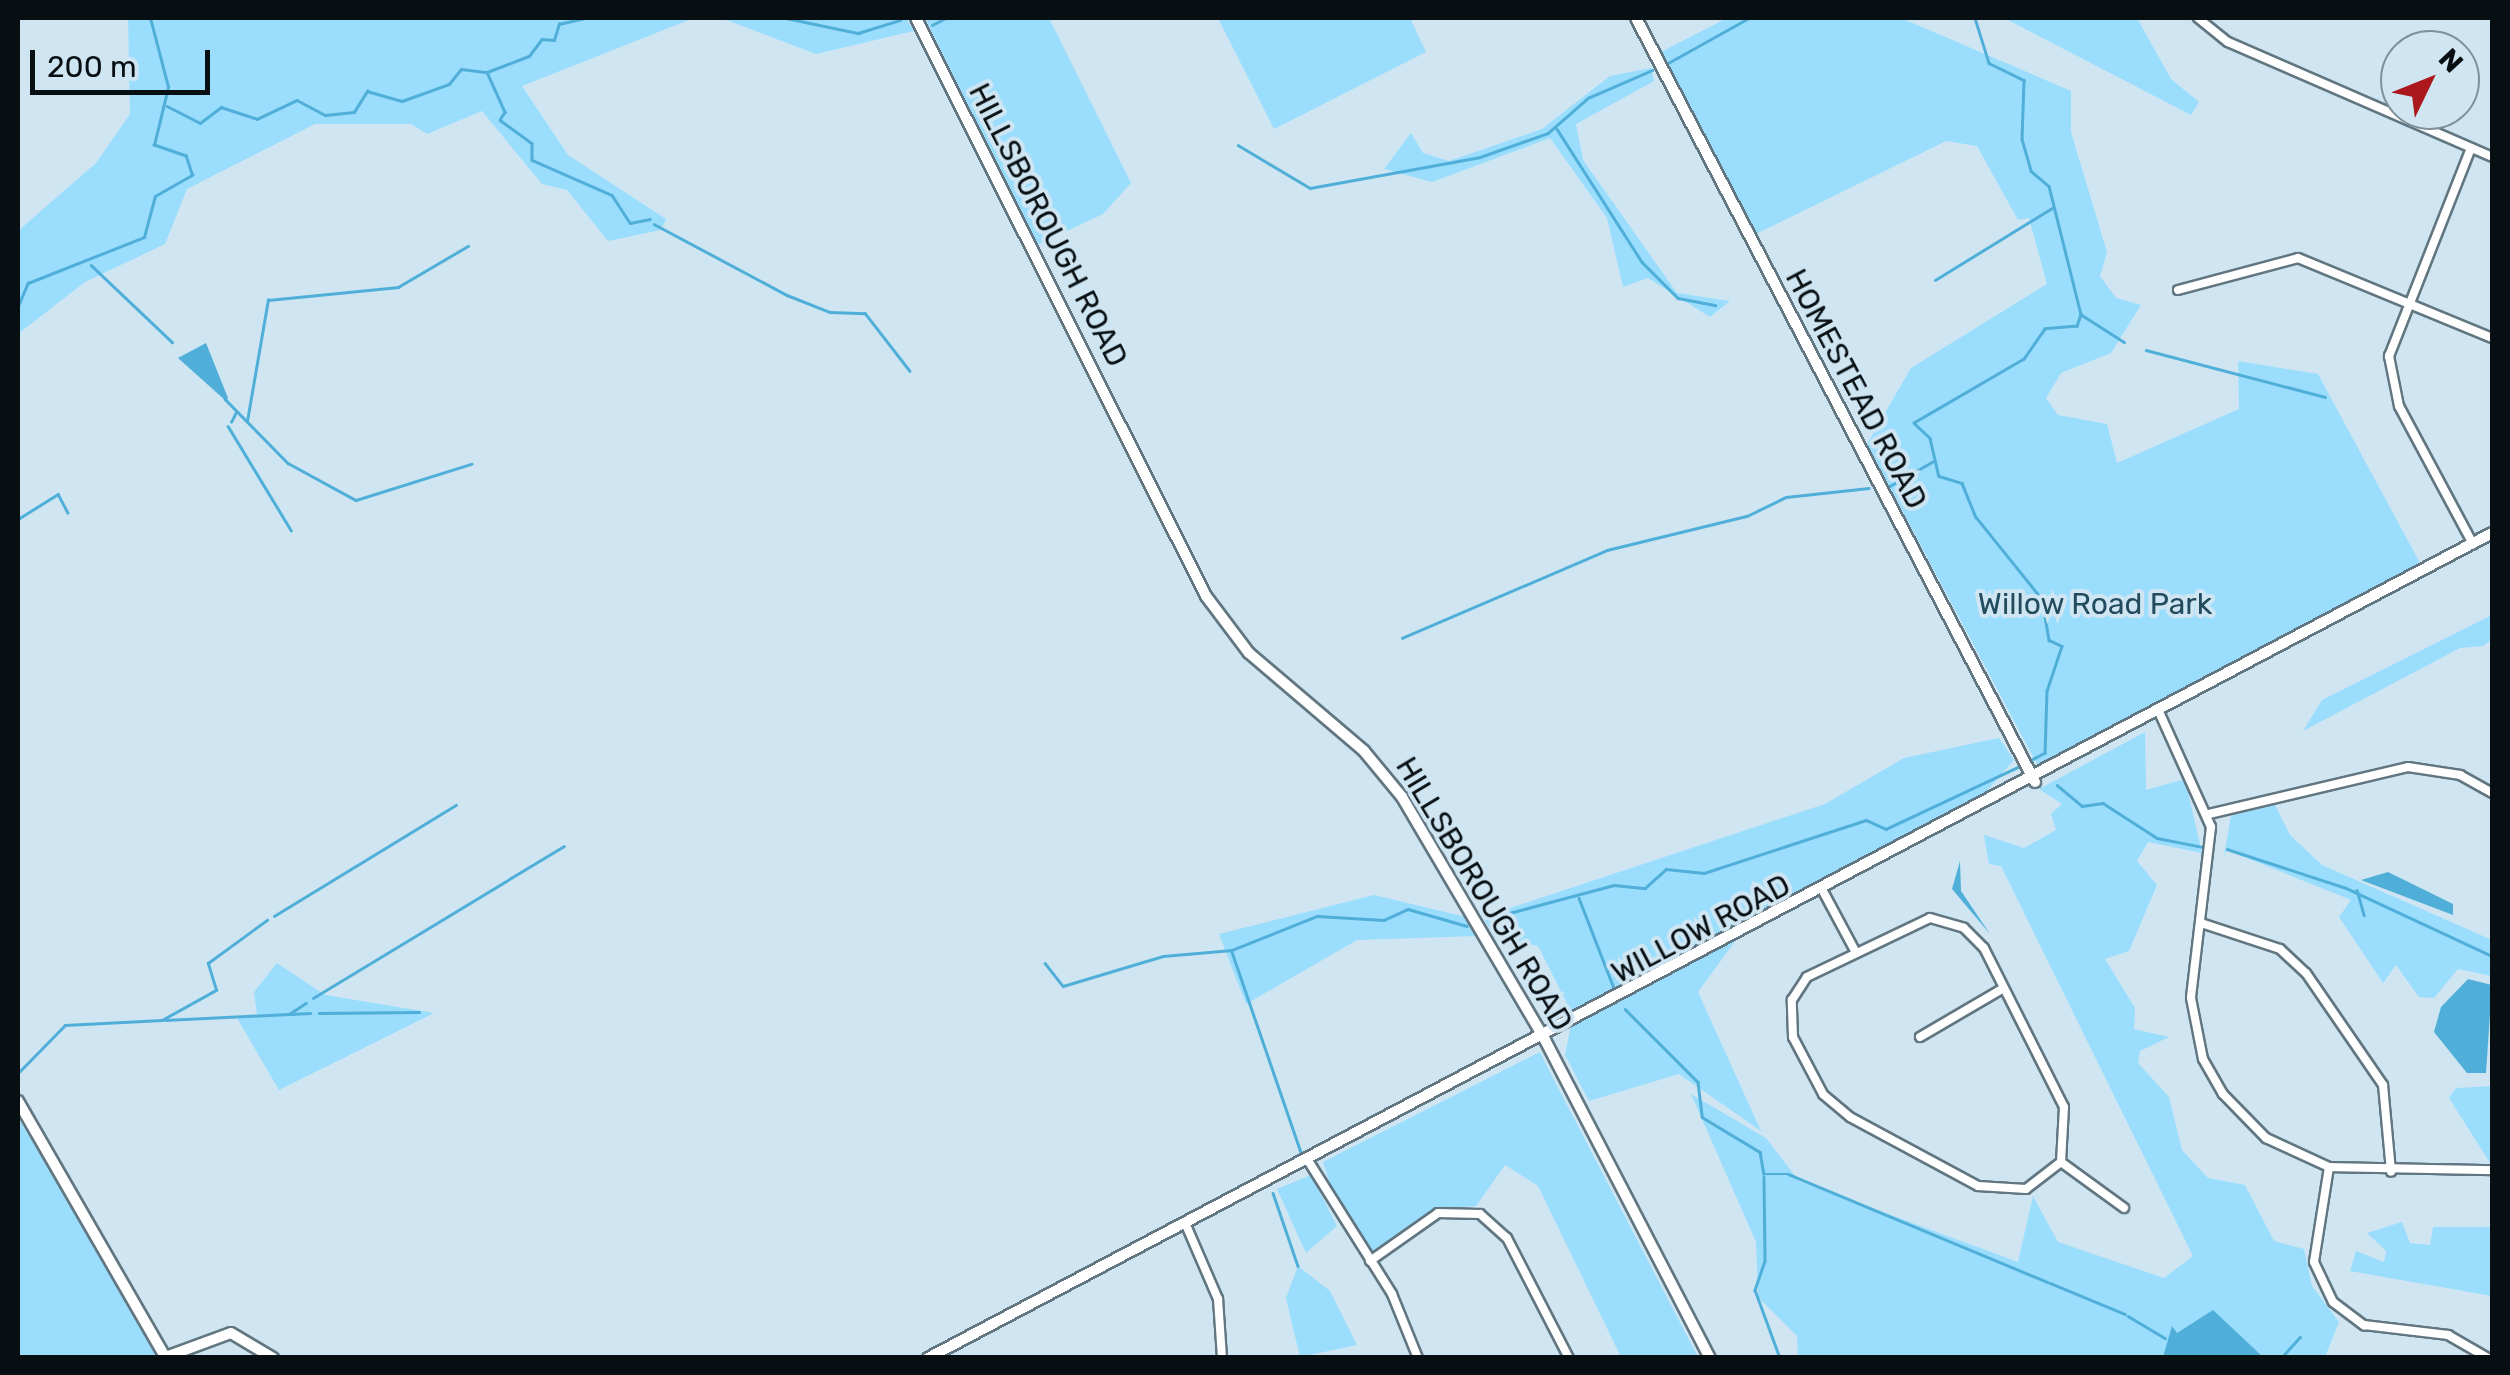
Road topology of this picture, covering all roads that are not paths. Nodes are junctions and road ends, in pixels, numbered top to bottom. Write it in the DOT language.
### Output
graph roads {
  1 [pos="916,18"];
  2 [pos="1636,18"];
  3 [pos="2198,18"];
  4 [pos="2471,148"];
  5 [pos="2492,157"];
  6 [pos="2178,290"];
  7 [pos="2404,302"];
  8 [pos="2492,338"];
  9 [pos="2492,534"];
  10 [pos="2473,544"];
  11 [pos="2160,714"];
  12 [pos="2034,782"];
  13 [pos="2492,793"];
  14 [pos="2209,814"];
  15 [pos="1824,893"];
  16 [pos="2204,924"];
  17 [pos="1854,950"];
  18 [pos="2004,988"];
  19 [pos="1920,1038"];
  20 [pos="1545,1040"];
  21 [pos="18,1101"];
  22 [pos="1309,1162"];
  23 [pos="2061,1162"];
  24 [pos="2329,1168"];
  25 [pos="2492,1170"];
  26 [pos="2391,1172"];
  27 [pos="2124,1208"];
  28 [pos="1186,1226"];
  29 [pos="1370,1261"];
  30 [pos="164,1357"];
  31 [pos="274,1358"];
  32 [pos="928,1358"];
  33 [pos="1222,1358"];
  34 [pos="1418,1358"];
  35 [pos="1569,1358"];
  36 [pos="1710,1358"];
  37 [pos="2488,1358"];
  1 -- 20 [label="street, HILLSBOROUGH ROAD"];
  2 -- 12 [label="street, HOMESTEAD ROAD"];
  3 -- 4 [label="street"];
  4 -- 5 [label="street"];
  4 -- 7 [label="street"];
  6 -- 7 [label="street"];
  7 -- 8 [label="street"];
  7 -- 10 [label="street"];
  9 -- 10 [label="street, WILLOW ROAD"];
  10 -- 11 [label="street, WILLOW ROAD"];
  11 -- 12 [label="street, WILLOW ROAD"];
  11 -- 14 [label="street"];
  12 -- 15 [label="street, WILLOW ROAD"];
  13 -- 14 [label="street"];
  14 -- 16 [label="street"];
  15 -- 17 [label="street"];
  15 -- 20 [label="street, WILLOW ROAD"];
  16 -- 24 [label="street"];
  16 -- 26 [label="street"];
  17 -- 18 [label="street"];
  17 -- 23 [label="street"];
  18 -- 19 [label="street"];
  18 -- 23 [label="street"];
  20 -- 22 [label="street, WILLOW ROAD"];
  20 -- 36 [label="street, HILLSBOROUGH ROAD"];
  21 -- 30 [label="street"];
  22 -- 28 [label="street, WILLOW ROAD"];
  22 -- 29 [label="street"];
  23 -- 27 [label="street"];
  24 -- 26 [label="street"];
  24 -- 37 [label="street"];
  25 -- 26 [label="street"];
  28 -- 32 [label="street, WILLOW ROAD"];
  28 -- 33 [label="street"];
  29 -- 34 [label="street"];
  29 -- 35 [label="street"];
  30 -- 31 [label="street"];
}
